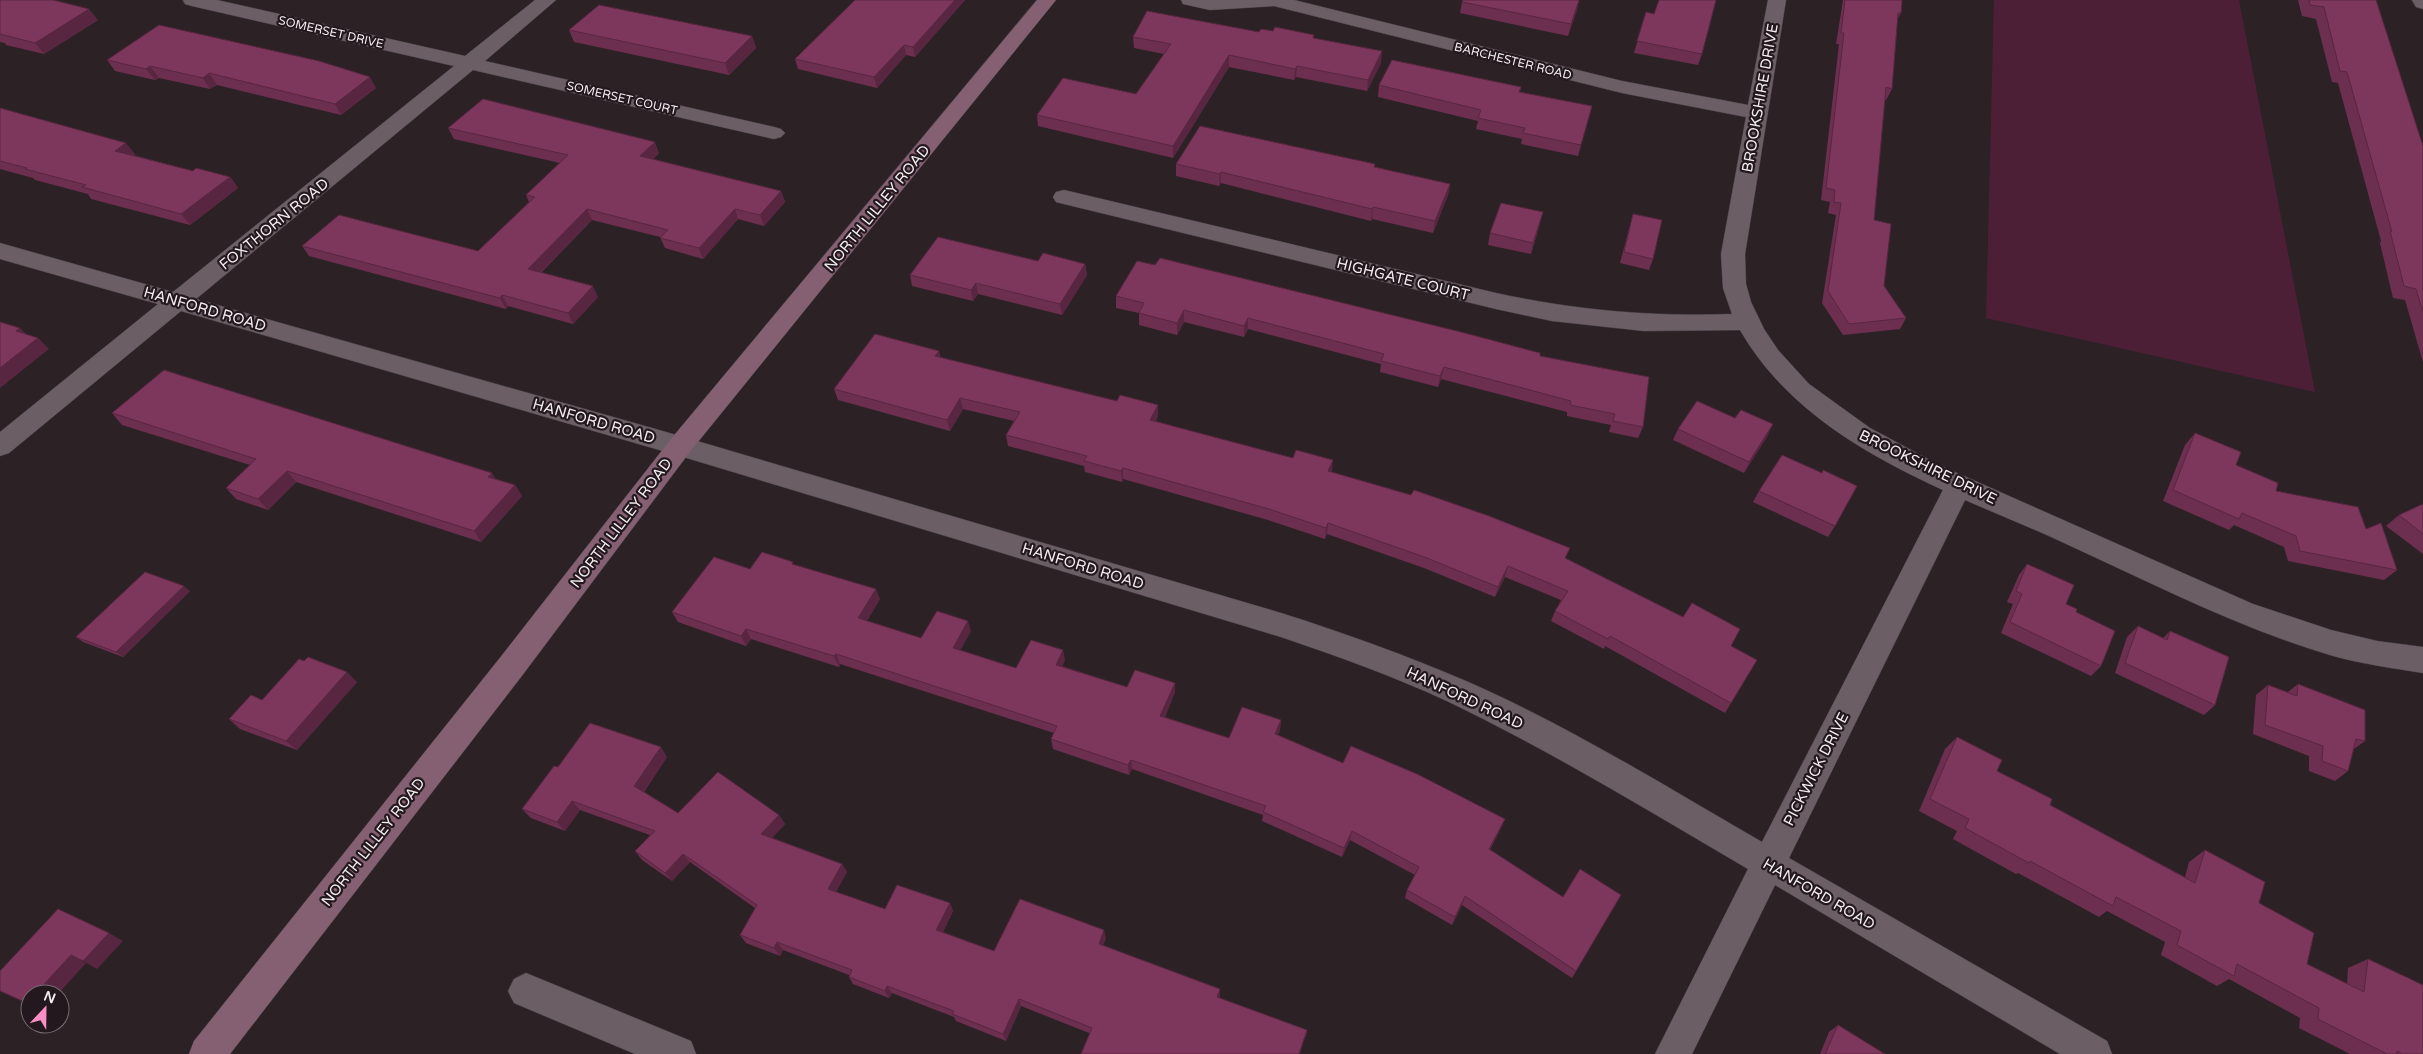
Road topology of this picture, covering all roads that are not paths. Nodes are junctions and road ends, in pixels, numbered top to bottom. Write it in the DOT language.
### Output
graph roads {
  1 [pos="192,0"];
  2 [pos="546,0"];
  3 [pos="1047,0"];
  4 [pos="1190,0"];
  5 [pos="1272,0"];
  6 [pos="1777,0"];
  7 [pos="471,63"];
  8 [pos="1757,114"];
  9 [pos="774,133"];
  10 [pos="1064,196"];
  11 [pos="0,250"];
  12 [pos="179,302"];
  13 [pos="1747,321"];
  14 [pos="0,446"];
  15 [pos="680,446"];
  16 [pos="1959,484"];
  17 [pos="2423,660"];
  18 [pos="1768,865"];
  19 [pos="526,991"];
  20 [pos="207,1054"];
  21 [pos="678,1054"];
  22 [pos="1673,1054"];
  23 [pos="2094,1054"];
  1 -- 7 [label="street, SOMERSET DRIVE"];
  2 -- 7 [label="street, FOXTHORN ROAD"];
  3 -- 15 [label="street, NORTH LILLEY ROAD"];
  4 -- 5 [label="street, BARCHESTER ROAD"];
  5 -- 8 [label="street, BARCHESTER ROAD"];
  6 -- 8 [label="street, BROOKSHIRE DRIVE"];
  7 -- 9 [label="street, SOMERSET COURT"];
  7 -- 12 [label="street, FOXTHORN ROAD"];
  8 -- 13 [label="street, BROOKSHIRE DRIVE"];
  10 -- 13 [label="street, HIGHGATE COURT"];
  11 -- 12 [label="street, HANFORD ROAD"];
  12 -- 14 [label="street, FOXTHORN ROAD"];
  12 -- 15 [label="street, HANFORD ROAD"];
  13 -- 16 [label="street, BROOKSHIRE DRIVE"];
  15 -- 18 [label="street, HANFORD ROAD"];
  15 -- 20 [label="street, NORTH LILLEY ROAD"];
  16 -- 17 [label="street, BROOKSHIRE DRIVE"];
  16 -- 18 [label="street, PICKWICK DRIVE"];
  18 -- 22 [label="street, PICKWICK DRIVE"];
  18 -- 23 [label="street, HANFORD ROAD"];
  19 -- 21 [label="street"];
}
